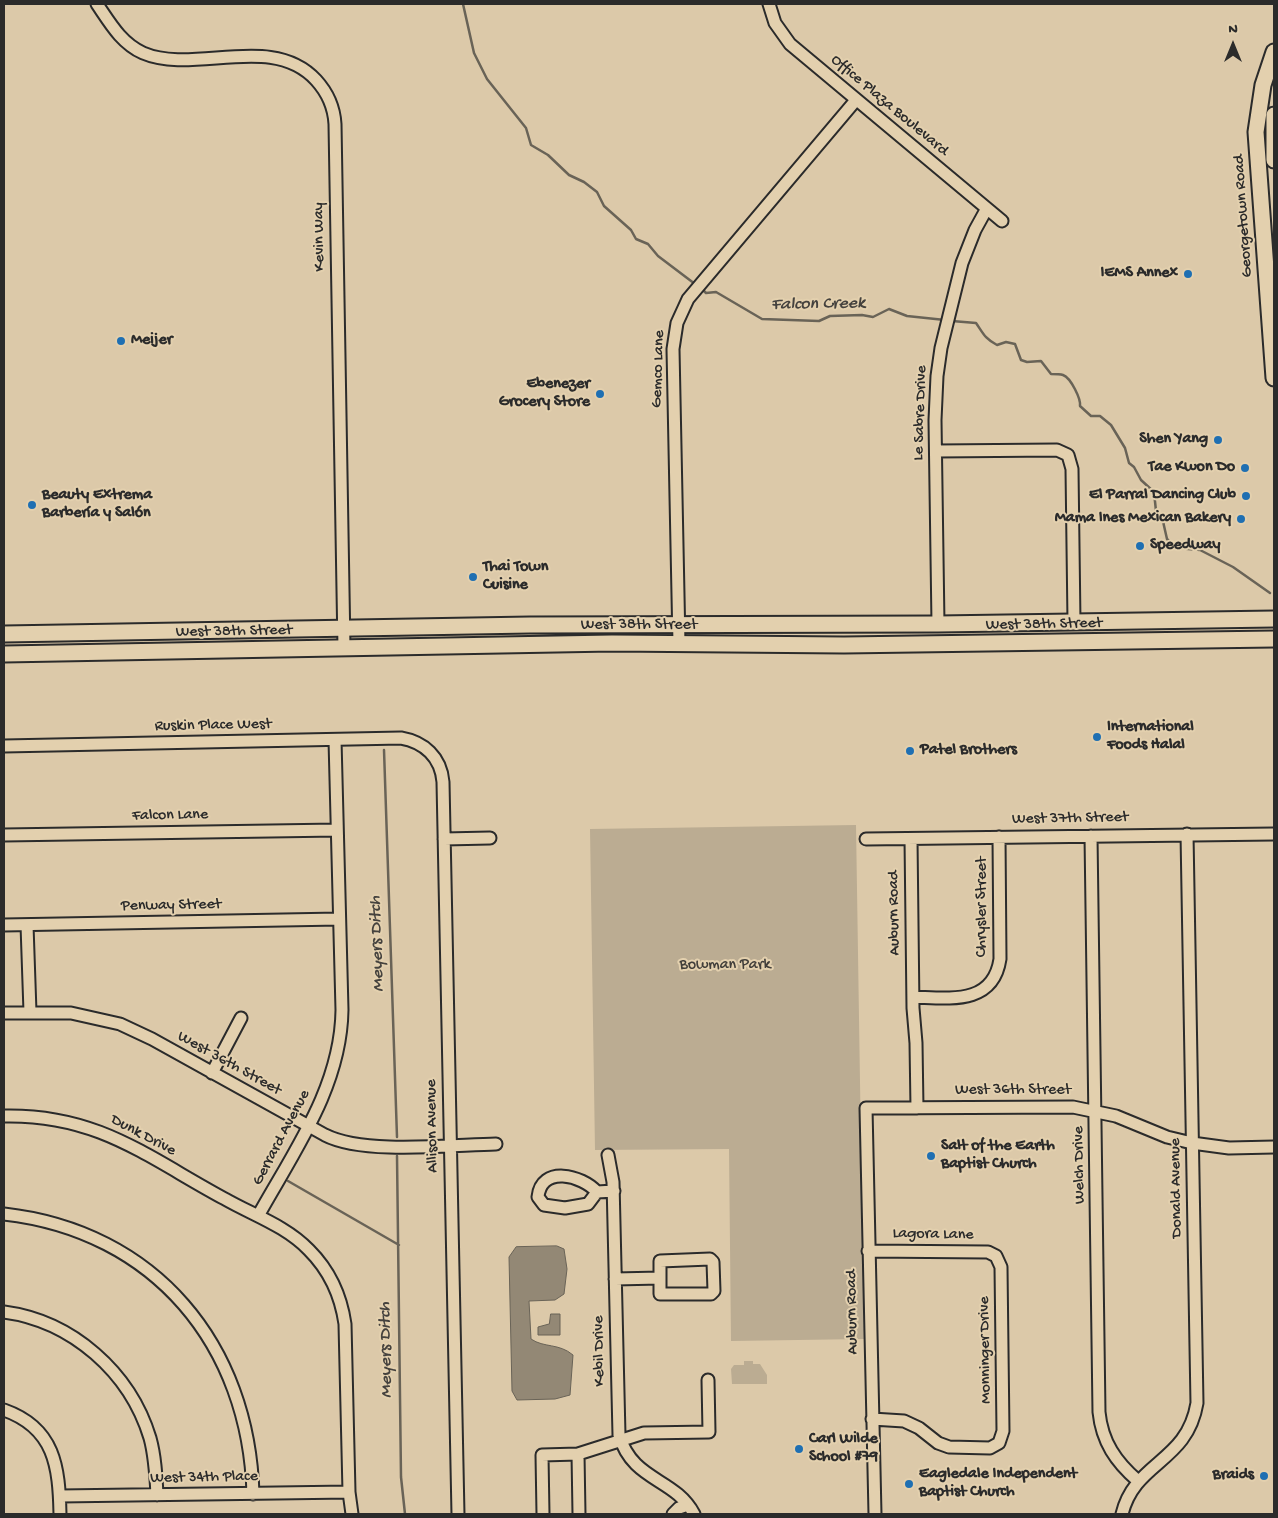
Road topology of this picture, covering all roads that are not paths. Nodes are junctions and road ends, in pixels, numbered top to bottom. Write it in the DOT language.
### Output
graph roads {
  1 [pos="97,4"];
  2 [pos="769,4"];
  3 [pos="1274,52"];
  4 [pos="856,100"];
  5 [pos="1274,115"];
  6 [pos="1274,160"];
  7 [pos="986,210"];
  8 [pos="1002,221"];
  9 [pos="1274,378"];
  10 [pos="936,451"];
  11 [pos="1274,619"];
  12 [pos="1074,622"];
  13 [pos="1116,622"];
  14 [pos="938,624"];
  15 [pos="678,625"];
  16 [pos="343,628"];
  17 [pos="133,632"];
  18 [pos="4,637"];
  19 [pos="1274,639"];
  20 [pos="1046,643"];
  21 [pos="679,644"];
  22 [pos="844,644"];
  23 [pos="344,648"];
  24 [pos="98,651"];
  25 [pos="4,654"];
  26 [pos="335,740"];
  27 [pos="421,744"];
  28 [pos="4,746"];
  29 [pos="337,830"];
  30 [pos="1187,834"];
  31 [pos="1274,834"];
  32 [pos="4,835"];
  33 [pos="999,836"];
  34 [pos="1091,836"];
  35 [pos="490,838"];
  36 [pos="444,839"];
  37 [pos="866,839"];
  38 [pos="911,839"];
  39 [pos="339,919"];
  40 [pos="4,925"];
  41 [pos="27,925"];
  42 [pos="913,998"];
  43 [pos="30,1012"];
  44 [pos="4,1013"];
  45 [pos="241,1018"];
  46 [pos="212,1073"];
  47 [pos="866,1108"];
  48 [pos="917,1108"];
  49 [pos="1095,1111"];
  50 [pos="4,1116"];
  51 [pos="308,1125"];
  52 [pos="1192,1143"];
  53 [pos="496,1144"];
  54 [pos="450,1145"];
  55 [pos="1274,1147"];
  56 [pos="608,1155"];
  57 [pos="614,1191"];
  58 [pos="597,1192"];
  59 [pos="4,1214"];
  60 [pos="258,1216"];
  61 [pos="868,1251"];
  62 [pos="996,1256"];
  63 [pos="660,1278"];
  64 [pos="615,1279"];
  65 [pos="4,1312"];
  66 [pos="708,1380"];
  67 [pos="4,1410"];
  68 [pos="872,1419"];
  69 [pos="620,1440"];
  70 [pos="578,1454"];
  71 [pos="1138,1481"];
  72 [pos="349,1492"];
  73 [pos="253,1494"];
  74 [pos="157,1495"];
  75 [pos="60,1496"];
  76 [pos="691,1510"];
  77 [pos="60,1514"];
  78 [pos="352,1514"];
  79 [pos="458,1514"];
  80 [pos="543,1514"];
  81 [pos="579,1514"];
  82 [pos="673,1514"];
  83 [pos="875,1514"];
  84 [pos="1122,1514"];
  1 -- 16 [label="street, Kevin Way"];
  2 -- 4 [label="street, Office Plaza Boulevard"];
  3 -- 9 [label="main road, Georgetown Road"];
  4 -- 7 [label="street, Office Plaza Boulevard"];
  4 -- 15 [label="street, Gemco Lane"];
  5 -- 6 [label="main road"];
  7 -- 8 [label="street, Office Plaza Boulevard"];
  7 -- 10 [label="street, Le Sabre Drive"];
  10 -- 12 [label="street"];
  10 -- 14 [label="street, Le Sabre Drive"];
  11 -- 13 [label="main road, West 38th Street"];
  12 -- 13 [label="main road, West 38th Street"];
  12 -- 14 [label="main road, West 38th Street"];
  13 -- 20 [label="main road"];
  14 -- 15 [label="main road, West 38th Street"];
  14 -- 22 [label="main road"];
  15 -- 16 [label="main road, West 38th Street"];
  15 -- 21 [label="street, Gemco Lane"];
  16 -- 17 [label="main road, West 38th Street"];
  16 -- 23 [label="street, Kevin Way"];
  17 -- 18 [label="main road, West 38th Street"];
  17 -- 24 [label="main road"];
  19 -- 20 [label="main road, West 38th Street"];
  20 -- 22 [label="main road, West 38th Street"];
  21 -- 22 [label="main road, West 38th Street"];
  21 -- 23 [label="main road, West 38th Street"];
  23 -- 24 [label="main road, West 38th Street"];
  24 -- 25 [label="main road, West 38th Street"];
  26 -- 27 [label="street, Ruskin Place West"];
  26 -- 28 [label="street, Ruskin Place West"];
  26 -- 29 [label="street, Gerrard Avenue"];
  27 -- 36 [label="street, Allison Avenue"];
  29 -- 32 [label="street, Falcon Lane"];
  29 -- 39 [label="street, Gerrard Avenue"];
  30 -- 31 [label="street, West 37th Street"];
  30 -- 34 [label="street, West 37th Street"];
  30 -- 52 [label="street, Donald Avenue"];
  33 -- 34 [label="street, West 37th Street"];
  33 -- 38 [label="street, West 37th Street"];
  33 -- 42 [label="street, Chrysler Street"];
  34 -- 49 [label="street, Welch Drive"];
  35 -- 36 [label="street"];
  36 -- 54 [label="street, Allison Avenue"];
  37 -- 38 [label="street, West 37th Street"];
  38 -- 42 [label="street, Auburn Road"];
  39 -- 41 [label="street, Penway Street"];
  39 -- 51 [label="street, Gerrard Avenue"];
  40 -- 41 [label="street, Penway Street"];
  41 -- 43 [label="street"];
  42 -- 48 [label="street, Auburn Road"];
  43 -- 44 [label="street, West 36th Street"];
  43 -- 46 [label="street, West 36th Street"];
  45 -- 46 [label="street"];
  46 -- 51 [label="street, West 36th Street"];
  47 -- 48 [label="street, West 36th Street"];
  47 -- 61 [label="street, Auburn Road"];
  48 -- 49 [label="street, West 36th Street"];
  49 -- 52 [label="street, West 36th Street"];
  49 -- 71 [label="street, Welch Drive"];
  50 -- 60 [label="street, Dunk Drive"];
  51 -- 54 [label="street, West 36th Street"];
  51 -- 60 [label="street, Gerrard Avenue"];
  52 -- 55 [label="street, West 36th Street"];
  52 -- 71 [label="street, Donald Avenue"];
  53 -- 54 [label="street, West 36th Street"];
  54 -- 79 [label="street, Allison Avenue"];
  56 -- 57 [label="street, Kebil Drive"];
  57 -- 58 [label="street"];
  57 -- 64 [label="street, Kebil Drive"];
  58 -- 58 [label="street"];
  59 -- 73 [label="street"];
  60 -- 72 [label="street"];
  61 -- 62 [label="street, Lagora Lane"];
  61 -- 68 [label="street, Auburn Road"];
  62 -- 68 [label="street, Monninger Drive"];
  63 -- 63 [label="street"];
  63 -- 64 [label="street"];
  64 -- 69 [label="street, Kebil Drive"];
  65 -- 74 [label="street"];
  66 -- 69 [label="street"];
  67 -- 75 [label="street"];
  68 -- 83 [label="street, Auburn Road"];
  69 -- 70 [label="street"];
  69 -- 76 [label="street, Kebil Drive"];
  70 -- 80 [label="street"];
  70 -- 81 [label="street"];
  71 -- 84 [label="street, Donald Avenue"];
  72 -- 73 [label="street, West 34th Place"];
  72 -- 78 [label="street"];
  73 -- 74 [label="street, West 34th Place"];
  74 -- 75 [label="street, West 34th Place"];
  75 -- 77 [label="street"];
  76 -- 82 [label="street"];
}
